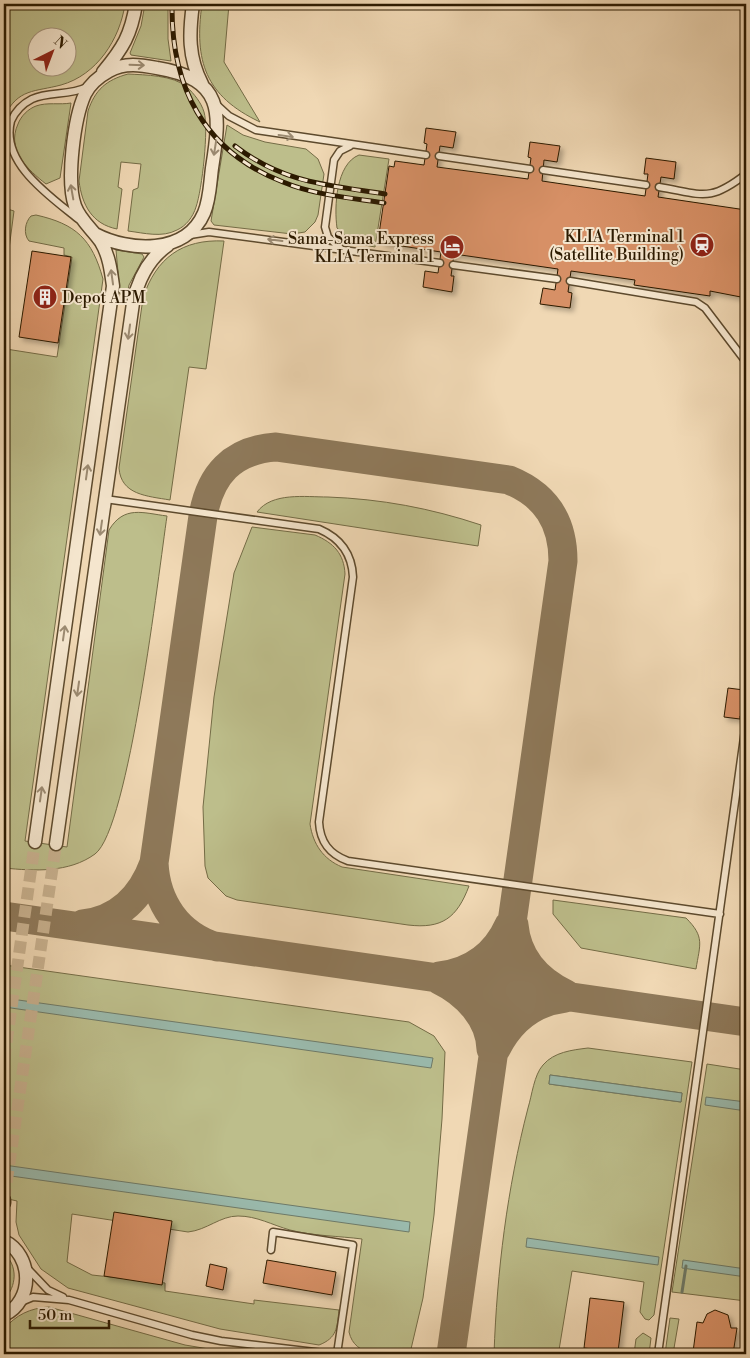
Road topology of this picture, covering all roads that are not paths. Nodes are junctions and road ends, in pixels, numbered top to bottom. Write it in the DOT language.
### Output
graph roads {
  1 [pos="136,4"];
  2 [pos="193,4"];
  3 [pos="95,81"];
  4 [pos="204,88"];
  5 [pos="213,100"];
  6 [pos="353,145"];
  7 [pos="426,154"];
  8 [pos="439,156"];
  9 [pos="530,168"];
  10 [pos="543,170"];
  11 [pos="746,174"];
  12 [pos="646,185"];
  13 [pos="659,187"];
  14 [pos="92,231"];
  15 [pos="182,238"];
  16 [pos="170,244"];
  17 [pos="341,248"];
  18 [pos="440,263"];
  19 [pos="453,265"];
  20 [pos="557,279"];
  21 [pos="570,281"];
  22 [pos="746,362"];
  23 [pos="105,499"];
  24 [pos="746,723"];
  25 [pos="744,766"];
  26 [pos="34,842"];
  27 [pos="56,844"];
  28 [pos="720,914"];
  29 [pos="4,1228"];
  30 [pos="4,1241"];
  31 [pos="270,1250"];
  32 [pos="20,1256"];
  33 [pos="69,1300"];
  34 [pos="7,1313"];
  35 [pos="332,1354"];
  36 [pos="337,1354"];
  37 [pos="658,1354"];
  1 -- 3 [label="street"];
  2 -- 4 [label="street"];
  3 -- 4 [label="street, one-way"];
  14 -- 3 [label="street, one-way"];
  3 -- 14 [label="lane"];
  4 -- 5 [label="street"];
  5 -- 6 [label="lane, one-way"];
  5 -- 15 [label="street, one-way"];
  6 -- 7 [label="lane"];
  6 -- 17 [label="lane"];
  8 -- 9 [label="lane"];
  10 -- 12 [label="lane"];
  11 -- 13 [label="lane"];
  14 -- 16 [label="street"];
  26 -- 14 [label="street, one-way"];
  15 -- 16 [label="street"];
  17 -- 15 [label="lane, one-way"];
  16 -- 23 [label="street, one-way"];
  17 -- 18 [label="lane"];
  19 -- 20 [label="lane"];
  21 -- 22 [label="lane"];
  23 -- 27 [label="street, one-way"];
  23 -- 28 [label="lane"];
  24 -- 25 [label="lane"];
  25 -- 28 [label="lane"];
  28 -- 37 [label="lane"];
  29 -- 32 [label="street"];
  30 -- 32 [label="street"];
  31 -- 36 [label="lane"];
  32 -- 33 [label="lane"];
  32 -- 34 [label="street"];
  33 -- 34 [label="lane"];
  33 -- 35 [label="lane"];
}
